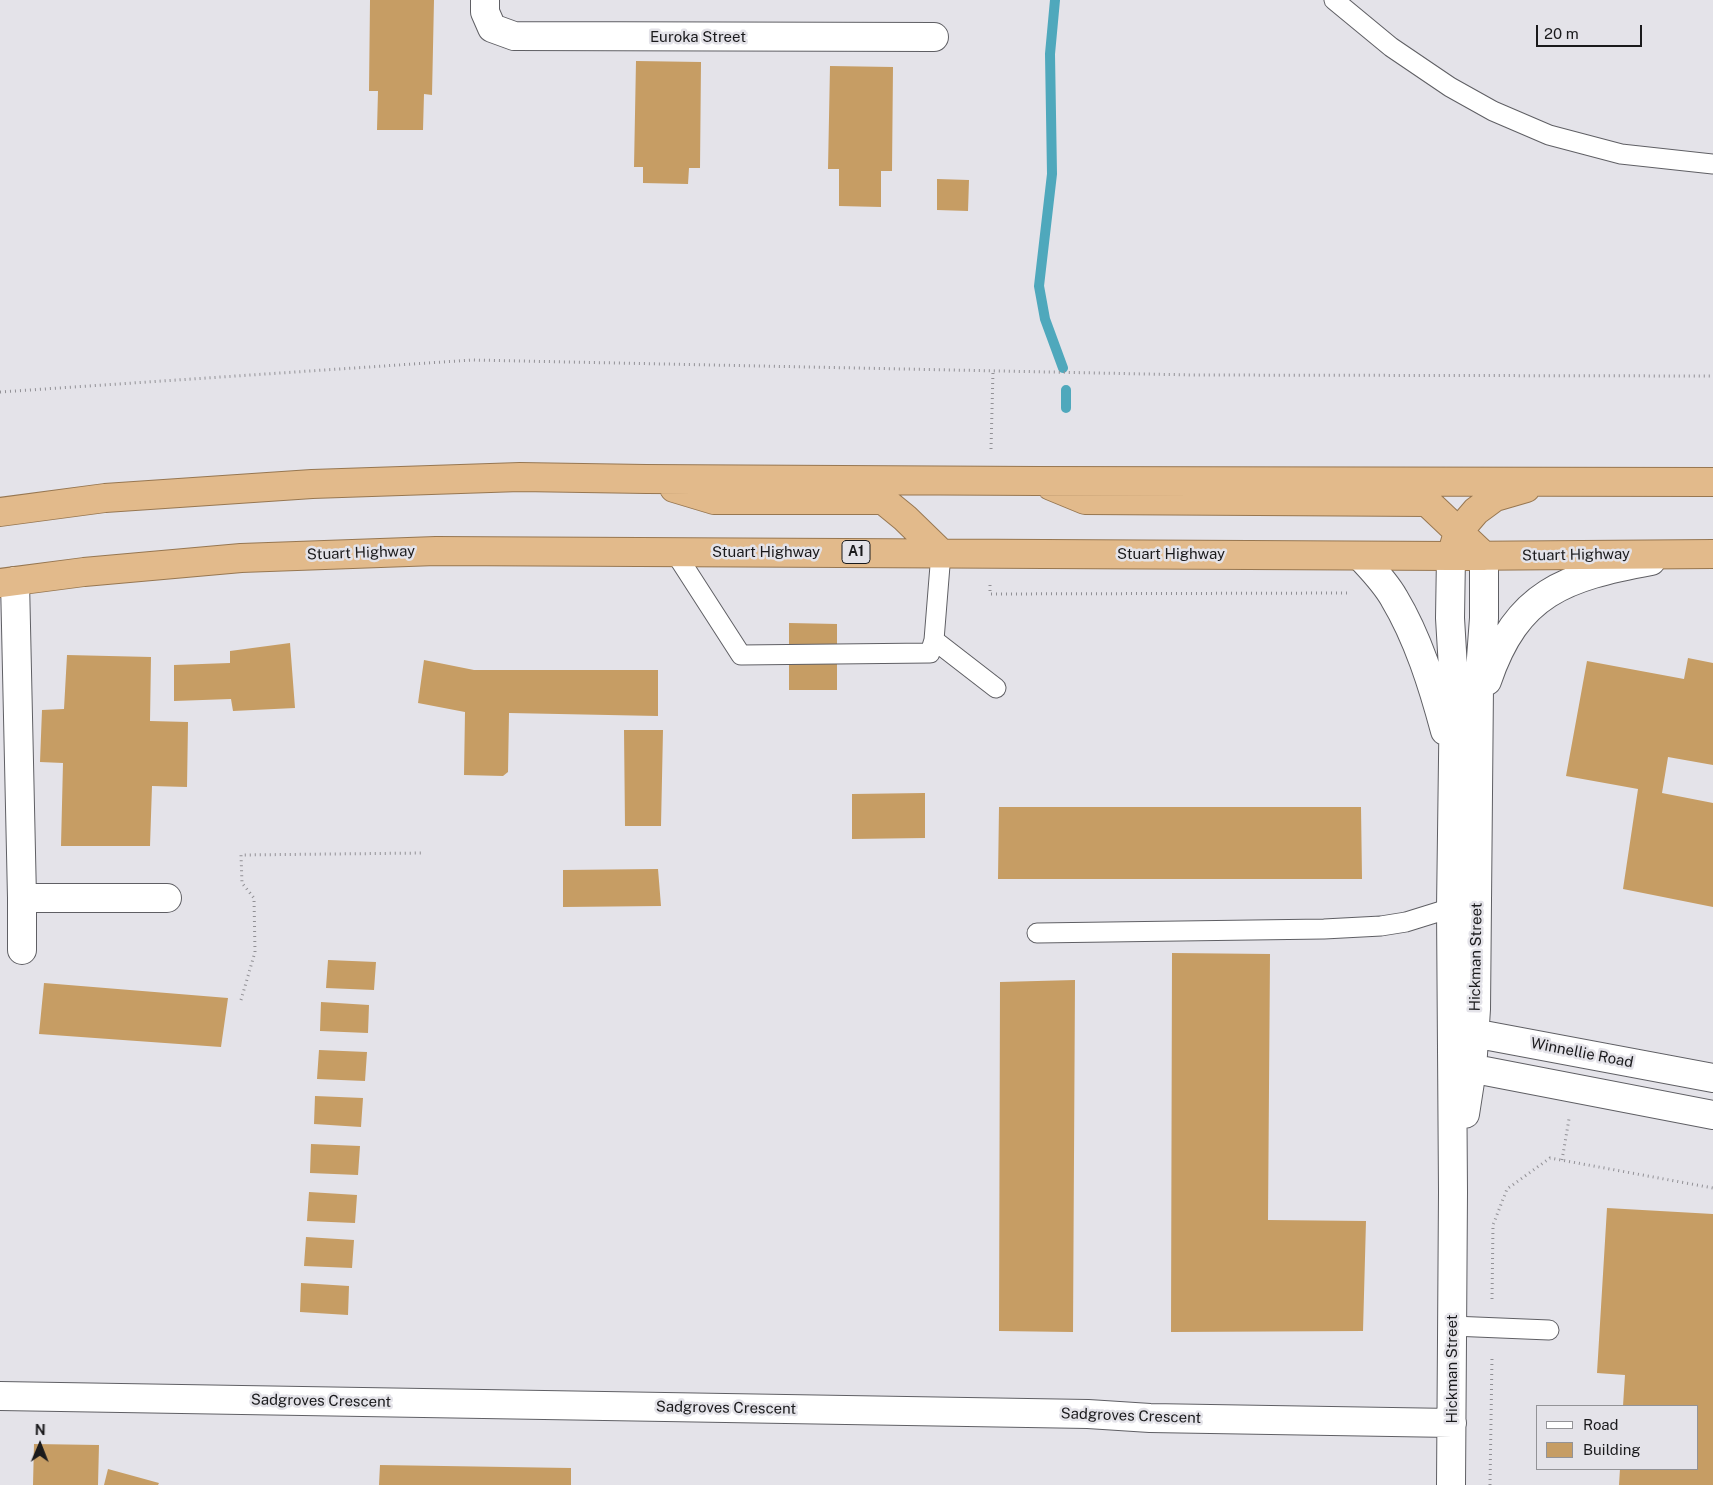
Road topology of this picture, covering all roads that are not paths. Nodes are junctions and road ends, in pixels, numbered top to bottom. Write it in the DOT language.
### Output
graph roads {
  1 [pos="485,0"];
  2 [pos="1334,0"];
  3 [pos="934,37"];
  4 [pos="1713,164"];
  5 [pos="646,479"];
  6 [pos="1038,481"];
  7 [pos="1551,481"];
  8 [pos="1713,482"];
  9 [pos="0,512"];
  10 [pos="1455,544"];
  11 [pos="674,551"];
  12 [pos="941,553"];
  13 [pos="1684,554"];
  14 [pos="1713,554"];
  15 [pos="1360,556"];
  16 [pos="1484,556"];
  17 [pos="8,582"];
  18 [pos="934,640"];
  19 [pos="996,688"];
  20 [pos="1479,720"];
  21 [pos="1453,764"];
  22 [pos="22,898"];
  23 [pos="167,898"];
  24 [pos="1451,908"];
  25 [pos="1037,933"];
  26 [pos="22,950"];
  27 [pos="1462,1030"];
  28 [pos="1461,1067"];
  29 [pos="1713,1078"];
  30 [pos="1713,1115"];
  31 [pos="1452,1326"];
  32 [pos="1549,1330"];
  33 [pos="0,1396"];
  34 [pos="1452,1423"];
  35 [pos="1450,1485"];
  1 -- 3 [label="street, Euroka Street"];
  2 -- 4 [label="lane"];
  5 -- 6 [label="highway"];
  5 -- 9 [label="highway"];
  5 -- 12 [label="highway"];
  6 -- 7 [label="highway"];
  6 -- 10 [label="highway"];
  7 -- 8 [label="highway"];
  7 -- 10 [label="highway"];
  10 -- 15 [label="highway, Stuart Highway / A1"];
  10 -- 16 [label="highway"];
  10 -- 21 [label="street, Hickman Street"];
  11 -- 12 [label="highway, Stuart Highway / A1"];
  11 -- 17 [label="highway, Stuart Highway / A1"];
  11 -- 18 [label="lane"];
  12 -- 15 [label="highway, Stuart Highway / A1"];
  12 -- 18 [label="lane"];
  13 -- 14 [label="highway, Stuart Highway"];
  13 -- 16 [label="highway, Stuart Highway"];
  13 -- 20 [label="street, Hickman Street"];
  15 -- 21 [label="street, Hickman Street"];
  16 -- 20 [label="street, Hickman Street"];
  17 -- 22 [label="street"];
  18 -- 19 [label="lane"];
  20 -- 27 [label="street, Hickman Street"];
  21 -- 24 [label="street, Hickman Street"];
  22 -- 23 [label="street"];
  22 -- 26 [label="street"];
  24 -- 25 [label="lane"];
  24 -- 27 [label="street, Hickman Street"];
  27 -- 28 [label="street, Hickman Street"];
  27 -- 29 [label="street, Winnellie Road"];
  28 -- 30 [label="street"];
  28 -- 31 [label="street, Hickman Street"];
  31 -- 32 [label="lane"];
  31 -- 34 [label="street, Hickman Street"];
  33 -- 34 [label="street, Sadgroves Crescent"];
  34 -- 35 [label="street, Hickman Street"];
}
